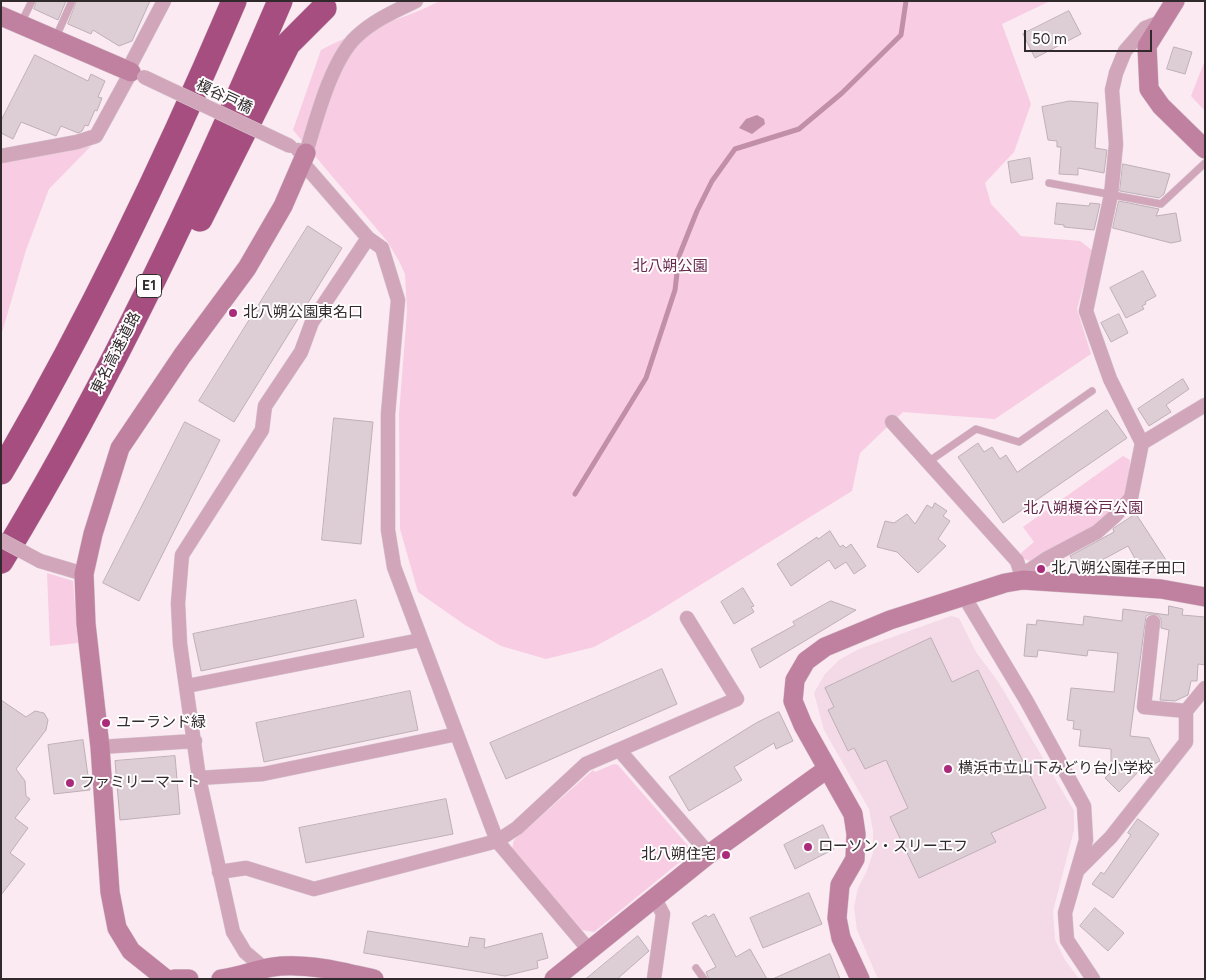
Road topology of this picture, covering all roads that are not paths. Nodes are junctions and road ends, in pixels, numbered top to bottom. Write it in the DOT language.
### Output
graph roads {
  1 [pos="32,1"];
  2 [pos="72,1"];
  3 [pos="164,1"];
  4 [pos="234,1"];
  5 [pos="280,1"];
  6 [pos="416,1"];
  7 [pos="1175,1"];
  8 [pos="324,8"];
  9 [pos="1,16"];
  10 [pos="1163,21"];
  11 [pos="20,25"];
  12 [pos="54,41"];
  13 [pos="137,74"];
  14 [pos="1205,149"];
  15 [pos="300,154"];
  16 [pos="1,156"];
  17 [pos="1205,163"];
  18 [pos="1049,183"];
  19 [pos="1111,195"];
  20 [pos="368,238"];
  21 [pos="1092,391"];
  22 [pos="1205,405"];
  23 [pos="892,422"];
  24 [pos="1142,443"];
  25 [pos="63,457"];
  26 [pos="928,462"];
  27 [pos="1,472"];
  28 [pos="1,540"];
  29 [pos="1,561"];
  30 [pos="84,574"];
  31 [pos="1022,578"];
  32 [pos="1205,596"];
  33 [pos="965,598"];
  34 [pos="688,618"];
  35 [pos="1153,622"];
  36 [pos="420,640"];
  37 [pos="188,686"];
  38 [pos="1205,688"];
  39 [pos="1186,711"];
  40 [pos="457,734"];
  41 [pos="195,741"];
  42 [pos="100,747"];
  43 [pos="620,751"];
  44 [pos="827,769"];
  45 [pos="199,778"];
  46 [pos="497,841"];
  47 [pos="709,854"];
  48 [pos="219,872"];
  49 [pos="1076,872"];
  50 [pos="654,897"];
  51 [pos="589,950"];
  52 [pos="696,968"];
  53 [pos="266,970"];
  54 [pos="240,978"];
  55 [pos="166,979"];
  56 [pos="174,979"];
  57 [pos="189,979"];
  58 [pos="221,979"];
  59 [pos="374,979"];
  60 [pos="554,979"];
  61 [pos="654,979"];
  62 [pos="704,979"];
  63 [pos="860,979"];
  64 [pos="1093,979"];
  1 -- 11 [label="lane"];
  2 -- 12 [label="lane"];
  3 -- 13 [label="street"];
  4 -- 27 [label="highway"];
  5 -- 25 [label="highway, 東名高速道路 / E1"];
  6 -- 15 [label="street"];
  7 -- 10 [label="street"];
  8 -- 25 [label="highway"];
  9 -- 11 [label="street"];
  10 -- 14 [label="street"];
  10 -- 19 [label="street"];
  11 -- 12 [label="street"];
  12 -- 13 [label="street"];
  13 -- 15 [label="street, 榎谷戸橋, bridge"];
  13 -- 16 [label="street"];
  15 -- 20 [label="street"];
  15 -- 30 [label="street"];
  17 -- 19 [label="lane"];
  18 -- 19 [label="lane"];
  19 -- 24 [label="street"];
  20 -- 36 [label="street"];
  20 -- 37 [label="street"];
  21 -- 26 [label="lane"];
  22 -- 24 [label="street"];
  23 -- 26 [label="street"];
  24 -- 31 [label="street"];
  25 -- 29 [label="highway, 東名高速道路 / E1"];
  26 -- 31 [label="street"];
  28 -- 30 [label="street, bridge"];
  30 -- 42 [label="street"];
  31 -- 32 [label="street"];
  31 -- 33 [label="street"];
  33 -- 44 [label="street"];
  33 -- 49 [label="street"];
  34 -- 43 [label="street"];
  35 -- 39 [label="street"];
  36 -- 37 [label="street"];
  36 -- 40 [label="street"];
  37 -- 41 [label="street"];
  38 -- 39 [label="street"];
  39 -- 49 [label="street"];
  40 -- 45 [label="street"];
  40 -- 46 [label="street"];
  41 -- 42 [label="street"];
  41 -- 45 [label="street"];
  42 -- 55 [label="street"];
  43 -- 46 [label="street"];
  43 -- 47 [label="street"];
  44 -- 47 [label="street"];
  44 -- 63 [label="street"];
  45 -- 48 [label="street"];
  46 -- 48 [label="street"];
  46 -- 51 [label="street"];
  47 -- 50 [label="street"];
  48 -- 53 [label="street"];
  49 -- 64 [label="street"];
  50 -- 51 [label="street"];
  50 -- 61 [label="street"];
  51 -- 60 [label="street"];
  52 -- 62 [label="lane"];
  53 -- 54 [label="street"];
  53 -- 59 [label="street"];
  54 -- 58 [label="street"];
  56 -- 57 [label="street"];
}
